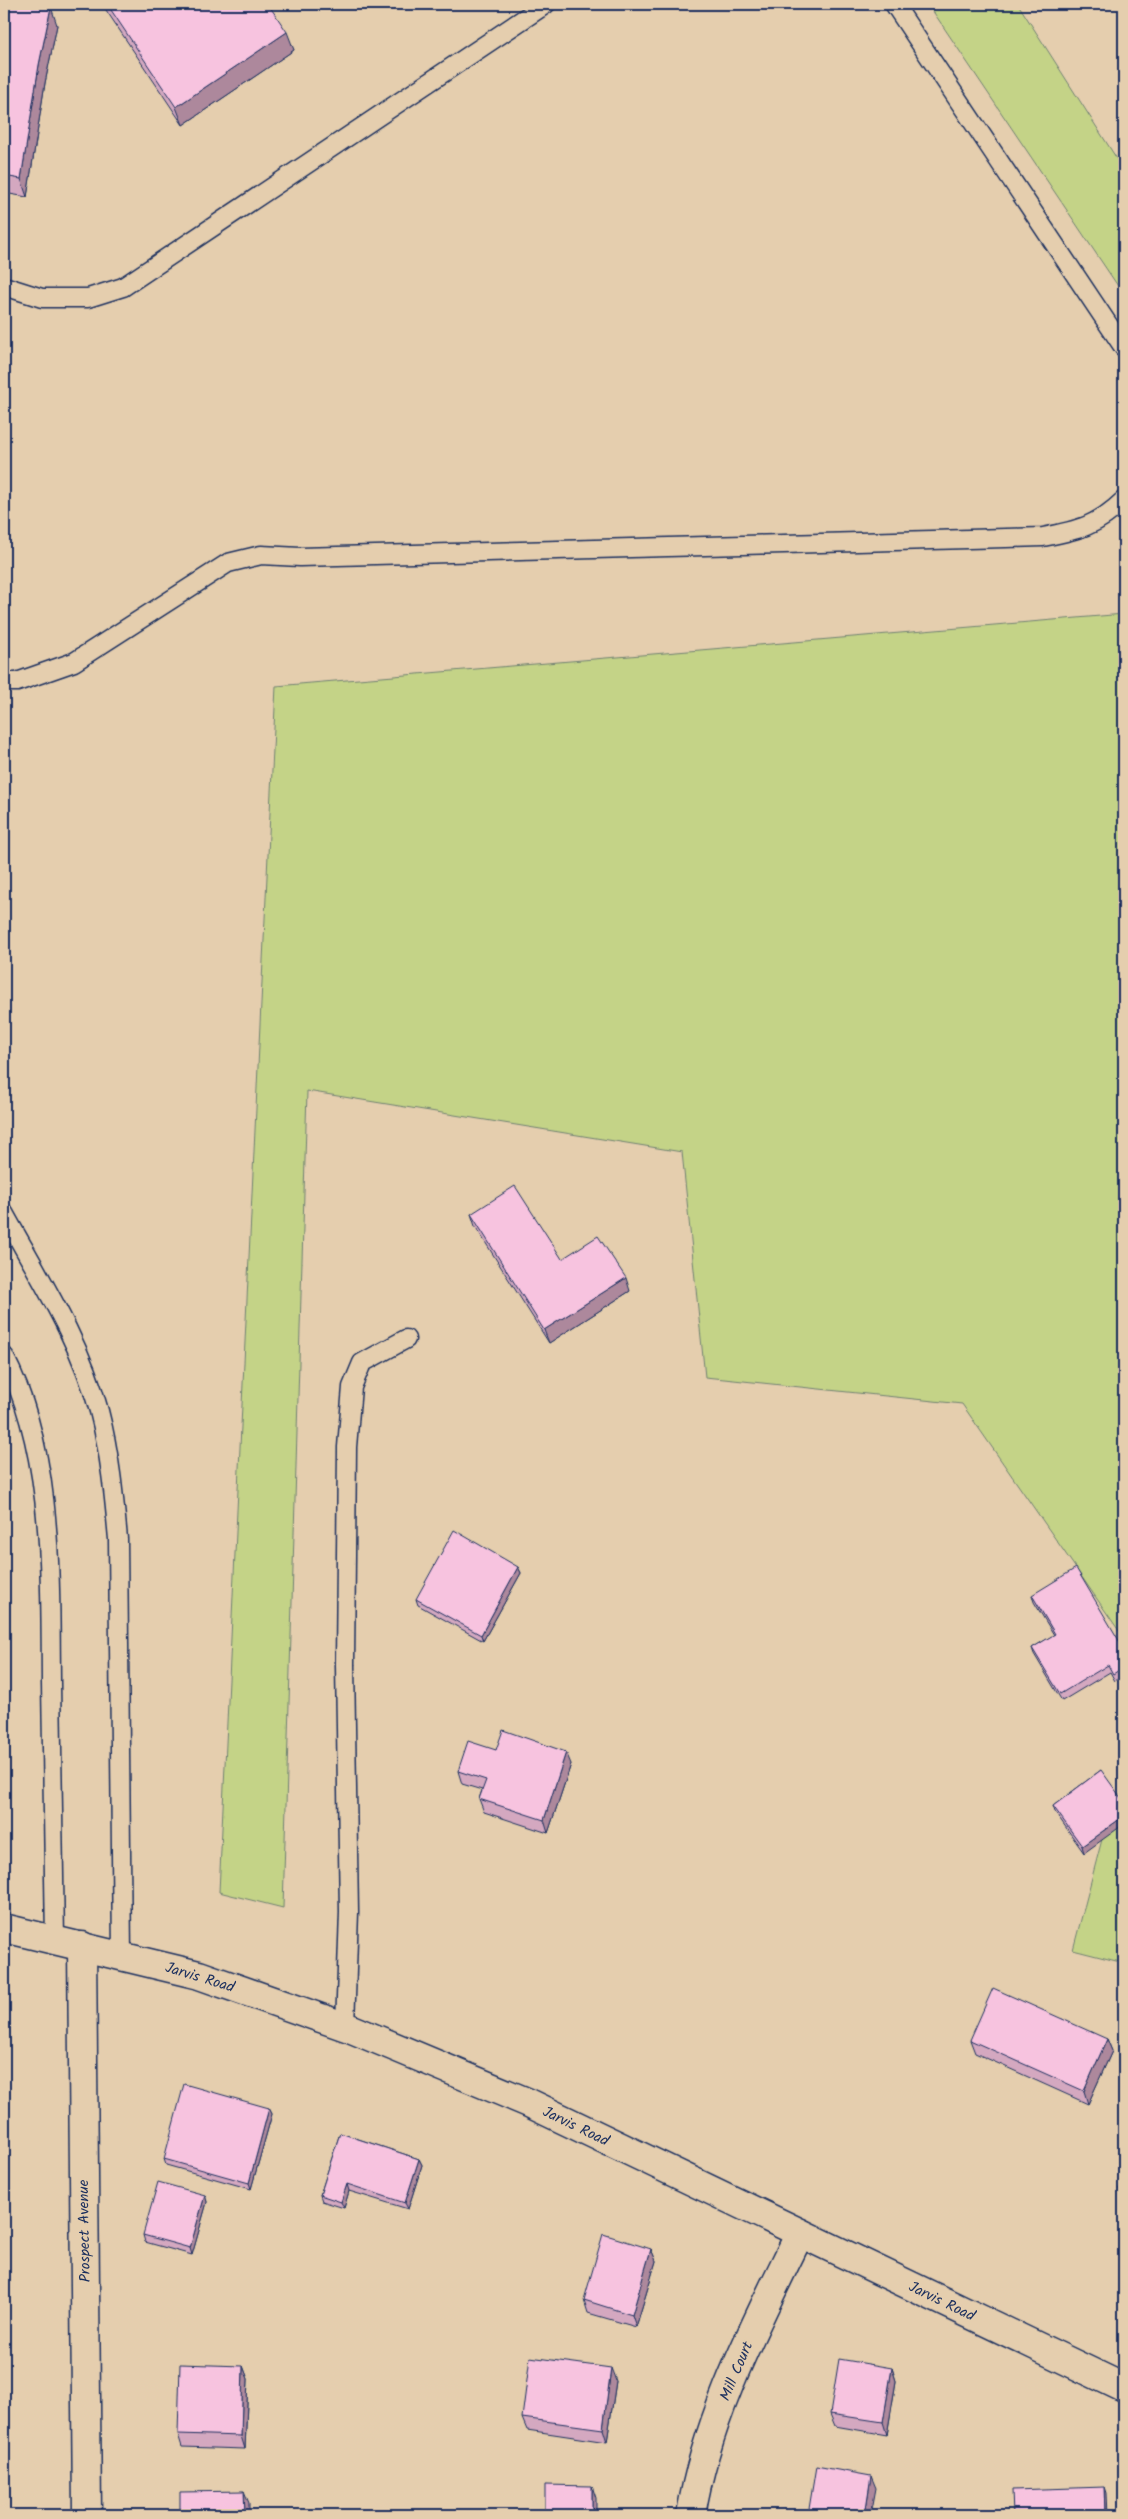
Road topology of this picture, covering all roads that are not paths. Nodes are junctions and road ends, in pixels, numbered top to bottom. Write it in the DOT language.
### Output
graph roads {
  1 [pos="546,4"];
  2 [pos="894,4"];
  3 [pos="4,286"];
  4 [pos="1124,348"];
  5 [pos="1124,500"];
  6 [pos="4,682"];
  7 [pos="4,1213"];
  8 [pos="406,1339"];
  9 [pos="4,1356"];
  10 [pos="4,1928"];
  11 [pos="55,1940"];
  12 [pos="82,1946"];
  13 [pos="122,1956"];
  14 [pos="344,2026"];
  15 [pos="800,2233"];
  16 [pos="1124,2388"];
  17 [pos="87,2515"];
  18 [pos="691,2515"];
  1 -- 3 [label="lane"];
  2 -- 4 [label="lane"];
  5 -- 6 [label="lane"];
  7 -- 13 [label="lane"];
  8 -- 14 [label="lane"];
  9 -- 11 [label="lane"];
  10 -- 11 [label="street, Jarvis Road"];
  11 -- 12 [label="street, Jarvis Road"];
  12 -- 13 [label="street, Jarvis Road"];
  12 -- 17 [label="street, Prospect Avenue"];
  13 -- 14 [label="street, Jarvis Road"];
  14 -- 15 [label="street, Jarvis Road"];
  15 -- 16 [label="street, Jarvis Road"];
  15 -- 18 [label="street, Mill Court"];
}
